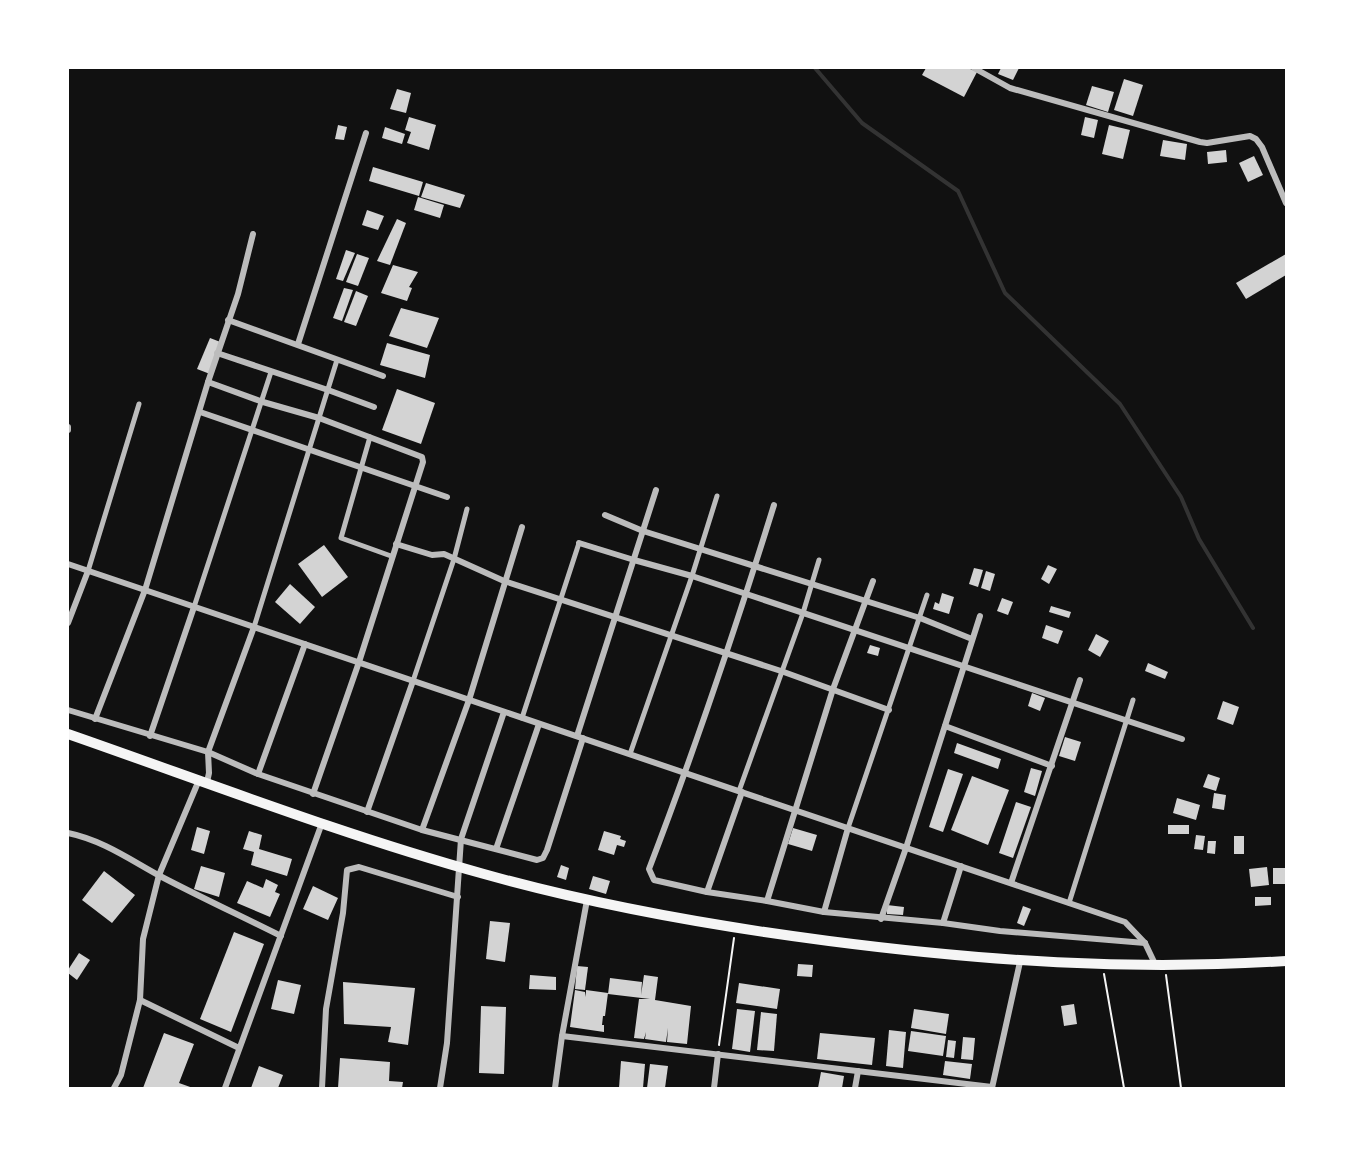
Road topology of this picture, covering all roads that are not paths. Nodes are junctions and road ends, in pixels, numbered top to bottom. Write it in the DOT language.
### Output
graph roads {
  1 [pos="974,68"];
  2 [pos="366,132"];
  3 [pos="1287,202"];
  4 [pos="253,234"];
  5 [pos="228,320"];
  6 [pos="298,344"];
  7 [pos="217,353"];
  8 [pos="337,360"];
  9 [pos="271,372"];
  10 [pos="383,376"];
  11 [pos="208,382"];
  12 [pos="328,390"];
  13 [pos="263,402"];
  14 [pos="139,404"];
  15 [pos="374,407"];
  16 [pos="200,412"];
  17 [pos="319,418"];
  18 [pos="253,430"];
  19 [pos="370,437"];
  20 [pos="308,449"];
  21 [pos="362,467"];
  22 [pos="415,485"];
  23 [pos="656,490"];
  24 [pos="717,496"];
  25 [pos="447,497"];
  26 [pos="774,505"];
  27 [pos="467,510"];
  28 [pos="605,515"];
  29 [pos="522,527"];
  30 [pos="643,531"];
  31 [pos="579,543"];
  32 [pos="396,544"];
  33 [pos="701,549"];
  34 [pos="391,556"];
  35 [pos="454,559"];
  36 [pos="633,560"];
  37 [pos="819,560"];
  38 [pos="68,564"];
  39 [pos="755,565"];
  40 [pos="88,571"];
  41 [pos="692,576"];
  42 [pos="504,581"];
  43 [pos="873,582"];
  44 [pos="812,584"];
  45 [pos="145,590"];
  46 [pos="746,595"];
  47 [pos="927,595"];
  48 [pos="561,599"];
  49 [pos="866,601"];
  50 [pos="194,607"];
  51 [pos="803,613"];
  52 [pos="980,616"];
  53 [pos="920,618"];
  54 [pos="615,619"];
  55 [pos="68,623"];
  56 [pos="254,627"];
  57 [pos="855,630"];
  58 [pos="671,635"];
  59 [pos="972,639"];
  60 [pos="305,644"];
  61 [pos="909,650"];
  62 [pos="725,653"];
  63 [pos="359,662"];
  64 [pos="963,668"];
  65 [pos="781,671"];
  66 [pos="1080,680"];
  67 [pos="413,681"];
  68 [pos="833,689"];
  69 [pos="468,700"];
  70 [pos="1133,700"];
  71 [pos="1072,703"];
  72 [pos="68,710"];
  73 [pos="889,710"];
  74 [pos="504,712"];
  75 [pos="522,718"];
  76 [pos="94,719"];
  77 [pos="1126,720"];
  78 [pos="539,724"];
  79 [pos="945,726"];
  80 [pos="68,734"];
  81 [pos="150,736"];
  82 [pos="580,737"];
  83 [pos="1182,739"];
  84 [pos="208,752"];
  85 [pos="630,754"];
  86 [pos="1052,766"];
  87 [pos="686,773"];
  88 [pos="258,774"];
  89 [pos="203,781"];
  90 [pos="741,792"];
  91 [pos="313,794"];
  92 [pos="795,810"];
  93 [pos="367,812"];
  94 [pos="322,823"];
  95 [pos="848,828"];
  96 [pos="422,830"];
  97 [pos="68,833"];
  98 [pos="461,839"];
  99 [pos="906,848"];
  100 [pos="496,849"];
  101 [pos="961,866"];
  102 [pos="459,867"];
  103 [pos="159,875"];
  104 [pos="1011,884"];
  105 [pos="707,892"];
  106 [pos="458,897"];
  107 [pos="586,900"];
  108 [pos="767,901"];
  109 [pos="1069,903"];
  110 [pos="824,912"];
  111 [pos="881,919"];
  112 [pos="943,923"];
  113 [pos="281,936"];
  114 [pos="1145,943"];
  115 [pos="1287,961"];
  116 [pos="1020,962"];
  117 [pos="1160,966"];
  118 [pos="140,1000"];
  119 [pos="562,1036"];
  120 [pos="239,1048"];
  121 [pos="718,1054"];
  122 [pos="858,1071"];
  123 [pos="992,1088"];
  124 [pos="114,1089"];
  125 [pos="225,1089"];
  126 [pos="322,1089"];
  127 [pos="440,1089"];
  128 [pos="555,1089"];
  129 [pos="714,1089"];
  130 [pos="855,1089"];
  1 -- 3 [label="street"];
  2 -- 6 [label="street"];
  4 -- 5 [label="street"];
  5 -- 6 [label="street"];
  5 -- 7 [label="street"];
  6 -- 8 [label="street"];
  7 -- 9 [label="street"];
  7 -- 11 [label="street"];
  8 -- 10 [label="street"];
  8 -- 12 [label="street"];
  9 -- 12 [label="street"];
  9 -- 13 [label="street"];
  11 -- 13 [label="street"];
  11 -- 16 [label="street"];
  12 -- 15 [label="street"];
  12 -- 17 [label="street"];
  13 -- 17 [label="street"];
  13 -- 18 [label="street"];
  14 -- 40 [label="street"];
  16 -- 18 [label="street"];
  16 -- 45 [label="street"];
  17 -- 19 [label="street"];
  17 -- 20 [label="street"];
  18 -- 20 [label="street"];
  18 -- 50 [label="street"];
  19 -- 21 [label="street"];
  19 -- 22 [label="street"];
  20 -- 21 [label="street"];
  20 -- 56 [label="street"];
  21 -- 22 [label="street"];
  21 -- 34 [label="street"];
  22 -- 25 [label="street"];
  22 -- 32 [label="street"];
  23 -- 30 [label="street"];
  24 -- 33 [label="street"];
  26 -- 39 [label="street"];
  27 -- 35 [label="street"];
  28 -- 30 [label="street"];
  29 -- 42 [label="street"];
  30 -- 33 [label="street"];
  30 -- 36 [label="street"];
  31 -- 36 [label="street"];
  31 -- 48 [label="street"];
  32 -- 34 [label="street"];
  32 -- 35 [label="street"];
  33 -- 39 [label="street"];
  33 -- 41 [label="street"];
  34 -- 63 [label="street"];
  35 -- 42 [label="street"];
  35 -- 67 [label="street"];
  36 -- 41 [label="street"];
  36 -- 54 [label="street"];
  37 -- 44 [label="street"];
  38 -- 40 [label="street"];
  39 -- 44 [label="street"];
  39 -- 46 [label="street"];
  40 -- 45 [label="street"];
  40 -- 55 [label="street"];
  41 -- 46 [label="street"];
  41 -- 58 [label="street"];
  42 -- 48 [label="street"];
  42 -- 69 [label="street"];
  43 -- 49 [label="street"];
  44 -- 49 [label="street"];
  44 -- 51 [label="street"];
  45 -- 50 [label="street"];
  45 -- 76 [label="street"];
  46 -- 51 [label="street"];
  46 -- 62 [label="street"];
  47 -- 53 [label="street"];
  48 -- 54 [label="street"];
  48 -- 75 [label="street"];
  49 -- 53 [label="street"];
  49 -- 57 [label="street"];
  50 -- 56 [label="street"];
  50 -- 81 [label="street"];
  51 -- 57 [label="street"];
  51 -- 65 [label="street"];
  52 -- 59 [label="street"];
  53 -- 59 [label="street"];
  53 -- 61 [label="street"];
  54 -- 58 [label="street"];
  54 -- 82 [label="street"];
  56 -- 60 [label="street"];
  56 -- 84 [label="street"];
  57 -- 61 [label="street"];
  57 -- 68 [label="street"];
  58 -- 62 [label="street"];
  58 -- 85 [label="street"];
  59 -- 64 [label="street"];
  60 -- 63 [label="street"];
  60 -- 88 [label="street"];
  61 -- 64 [label="street"];
  61 -- 73 [label="street"];
  62 -- 65 [label="street"];
  62 -- 87 [label="street"];
  63 -- 67 [label="street"];
  63 -- 91 [label="street"];
  64 -- 71 [label="street"];
  64 -- 79 [label="street"];
  65 -- 68 [label="street"];
  65 -- 90 [label="street"];
  66 -- 71 [label="street"];
  67 -- 69 [label="street"];
  67 -- 93 [label="street"];
  68 -- 73 [label="street"];
  68 -- 92 [label="street"];
  69 -- 74 [label="street"];
  69 -- 96 [label="street"];
  70 -- 77 [label="street"];
  71 -- 77 [label="street"];
  71 -- 86 [label="street"];
  72 -- 76 [label="street"];
  73 -- 95 [label="street"];
  74 -- 75 [label="street"];
  74 -- 98 [label="street"];
  75 -- 78 [label="street"];
  76 -- 81 [label="street"];
  77 -- 83 [label="street"];
  77 -- 109 [label="street"];
  78 -- 82 [label="street"];
  78 -- 100 [label="street"];
  79 -- 86 [label="street"];
  79 -- 99 [label="street"];
  80 -- 89 [label="main road"];
  81 -- 84 [label="street"];
  82 -- 85 [label="street"];
  82 -- 100 [label="street"];
  84 -- 88 [label="street"];
  84 -- 89 [label="street"];
  85 -- 87 [label="street"];
  86 -- 104 [label="street"];
  87 -- 90 [label="street"];
  87 -- 105 [label="street"];
  88 -- 91 [label="street"];
  89 -- 94 [label="main road"];
  89 -- 103 [label="street"];
  90 -- 92 [label="street"];
  90 -- 105 [label="street"];
  91 -- 93 [label="street"];
  92 -- 95 [label="street"];
  92 -- 108 [label="street"];
  93 -- 96 [label="street"];
  94 -- 102 [label="main road"];
  94 -- 113 [label="street"];
  95 -- 99 [label="street"];
  95 -- 110 [label="street"];
  96 -- 98 [label="street"];
  97 -- 103 [label="street"];
  98 -- 100 [label="street"];
  98 -- 102 [label="street"];
  99 -- 101 [label="street"];
  99 -- 111 [label="street"];
  101 -- 104 [label="street"];
  101 -- 112 [label="street"];
  102 -- 106 [label="street"];
  102 -- 107 [label="main road"];
  103 -- 113 [label="street"];
  103 -- 118 [label="street"];
  104 -- 109 [label="street"];
  105 -- 108 [label="street"];
  106 -- 126 [label="street"];
  106 -- 127 [label="street"];
  107 -- 116 [label="main road"];
  107 -- 119 [label="street"];
  108 -- 110 [label="street"];
  109 -- 114 [label="street"];
  110 -- 111 [label="street"];
  111 -- 112 [label="street"];
  112 -- 114 [label="street"];
  113 -- 120 [label="street"];
  114 -- 117 [label="street"];
  115 -- 117 [label="main road"];
  116 -- 117 [label="main road"];
  116 -- 123 [label="street"];
  118 -- 120 [label="street"];
  118 -- 124 [label="street"];
  119 -- 121 [label="street"];
  119 -- 128 [label="street"];
  120 -- 125 [label="street"];
  121 -- 122 [label="street"];
  121 -- 129 [label="street"];
  122 -- 123 [label="street"];
  122 -- 130 [label="street"];
}
